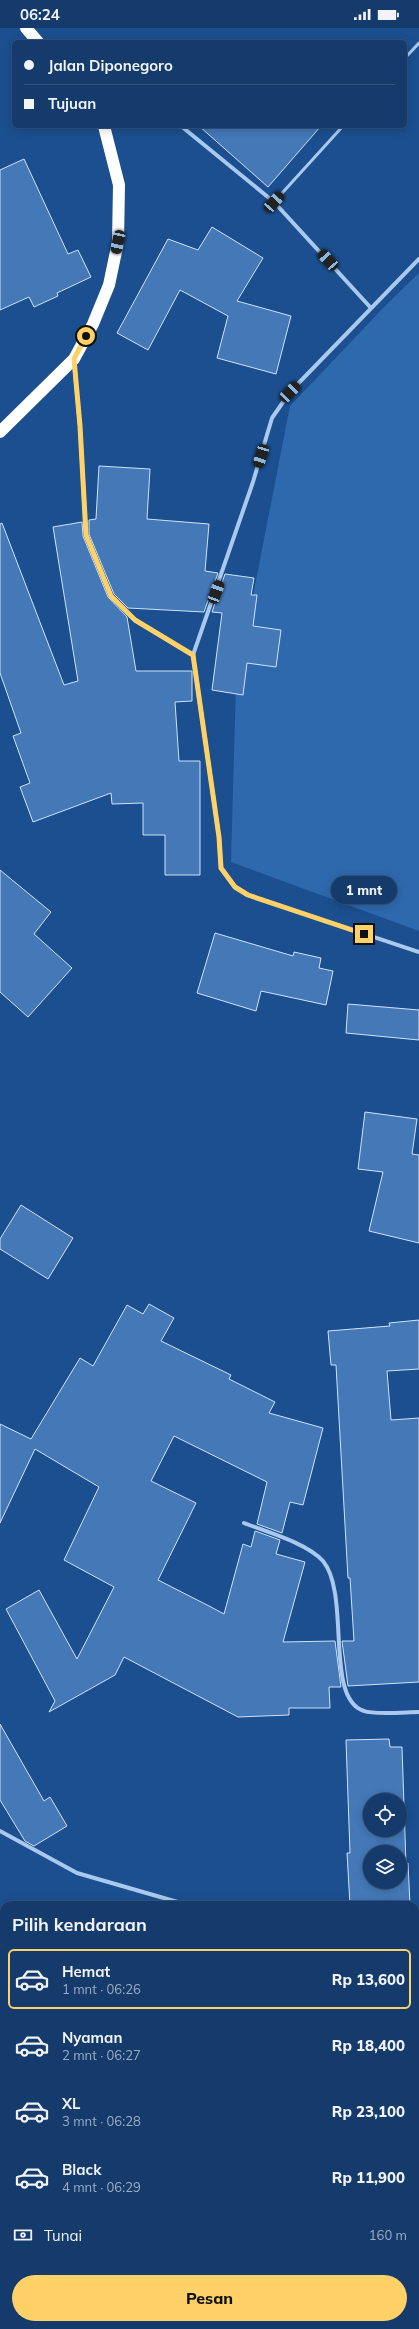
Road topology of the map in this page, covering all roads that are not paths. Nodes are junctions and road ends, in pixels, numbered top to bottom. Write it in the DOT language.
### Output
graph roads {
  1 [pos="26,28"];
  2 [pos="36,40"];
  3 [pos="419,42"];
  4 [pos="407,56"];
  5 [pos="105,128"];
  6 [pos="183,128"];
  7 [pos="341,128"];
  8 [pos="274,202"];
  9 [pos="419,259"];
  10 [pos="370,307"];
  11 [pos="74,359"];
  12 [pos="0,432"];
  13 [pos="193,655"];
  14 [pos="419,952"];
  15 [pos="244,1523"];
  16 [pos="419,1712"];
  17 [pos="0,1832"];
  18 [pos="174,1901"];
  1 -- 2 [label="highway"];
  3 -- 4 [label="lane"];
  5 -- 11 [label="highway"];
  6 -- 8 [label="street"];
  7 -- 8 [label="lane"];
  8 -- 10 [label="street"];
  9 -- 10 [label="street"];
  10 -- 13 [label="street"];
  11 -- 12 [label="highway"];
  11 -- 13 [label="street"];
  13 -- 14 [label="street"];
  15 -- 16 [label="street"];
  17 -- 18 [label="street"];
}
